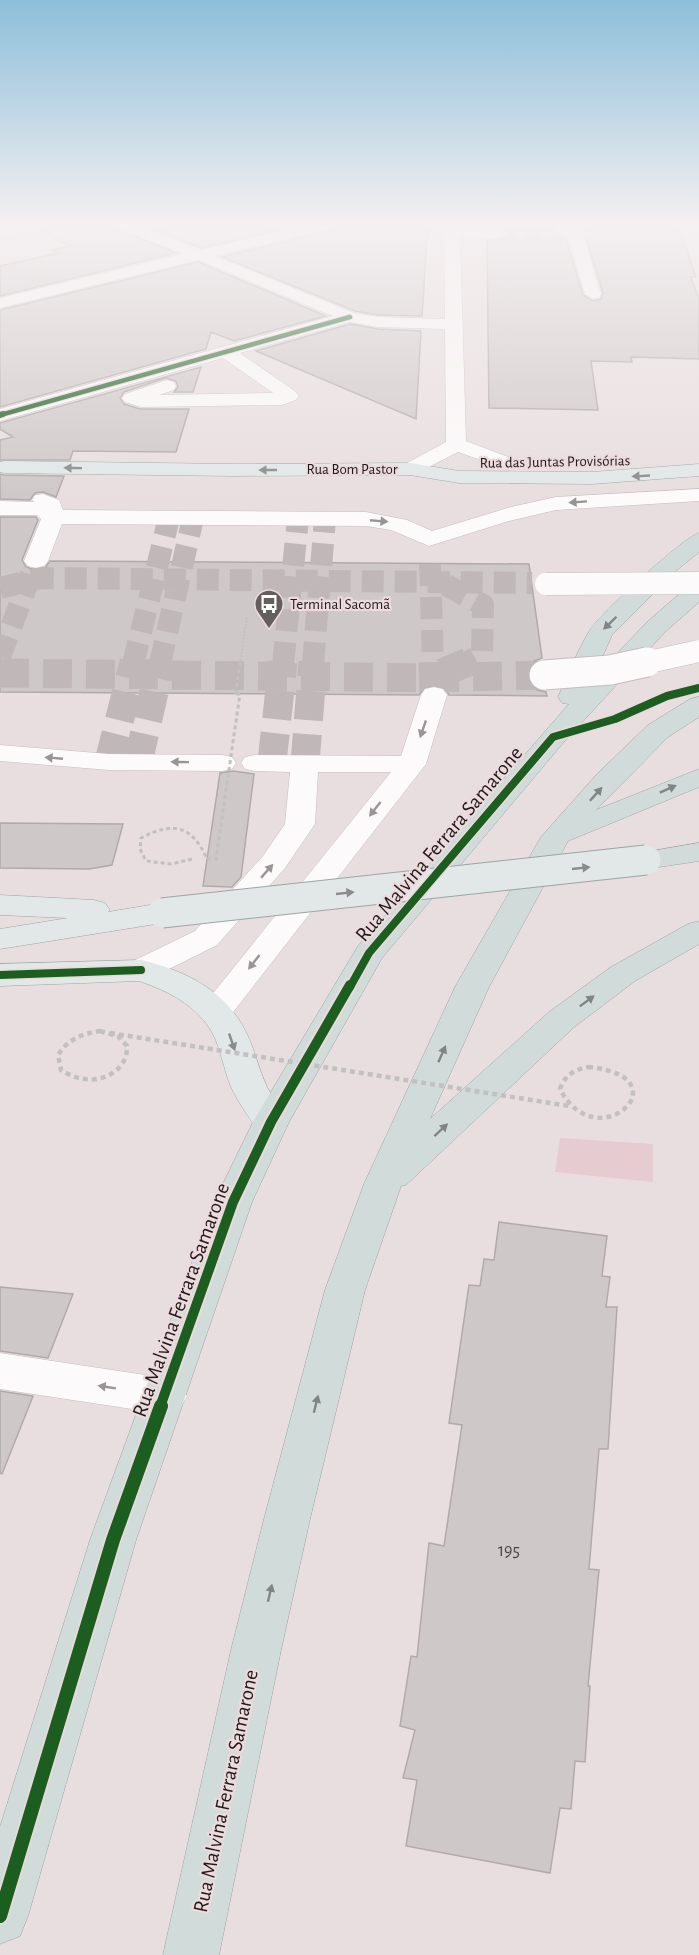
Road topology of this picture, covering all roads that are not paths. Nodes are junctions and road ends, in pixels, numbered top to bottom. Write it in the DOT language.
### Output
graph roads {
  1 [pos="453,316"];
  2 [pos="350,317"];
  3 [pos="453,324"];
  4 [pos="226,352"];
  5 [pos="246,364"];
  6 [pos="0,416"];
  7 [pos="456,444"];
  8 [pos="695,460"];
  9 [pos="509,464"];
  10 [pos="4,467"];
  11 [pos="410,469"];
  12 [pos="0,493"];
  13 [pos="699,495"];
  14 [pos="0,508"];
  15 [pos="53,517"];
  16 [pos="429,539"];
  17 [pos="699,540"];
  18 [pos="36,561"];
  19 [pos="430,564"];
  20 [pos="699,583"];
  21 [pos="539,584"];
  22 [pos="699,589"];
  23 [pos="699,651"];
  24 [pos="544,675"];
  25 [pos="435,695"];
  26 [pos="699,705"];
  27 [pos="553,736"];
  28 [pos="0,753"];
  29 [pos="222,763"];
  30 [pos="255,763"];
  31 [pos="305,763"];
  32 [pos="412,764"];
  33 [pos="699,777"];
  34 [pos="556,837"];
  35 [pos="699,845"];
  36 [pos="699,852"];
  37 [pos="646,860"];
  38 [pos="0,905"];
  39 [pos="162,913"];
  40 [pos="699,932"];
  41 [pos="0,939"];
  42 [pos="141,970"];
  43 [pos="0,975"];
  44 [pos="215,1012"];
  45 [pos="271,1122"];
  46 [pos="383,1184"];
  47 [pos="0,1371"];
  48 [pos="165,1396"];
  49 [pos="0,1916"];
  50 [pos="192,1955"];
  1 -- 3 [label="street"];
  2 -- 3 [label="street"];
  2 -- 4 [label="street"];
  3 -- 7 [label="street"];
  4 -- 5 [label="street"];
  4 -- 6 [label="street"];
  5 -- 5 [label="street"];
  7 -- 9 [label="street"];
  7 -- 11 [label="street"];
  8 -- 9 [label="main road, Rua das Juntas Provisórias"];
  8 -- 11 [label="main road, Rua Bom Pastor, one-way"];
  9 -- 11 [label="main road, Rua das Juntas Provisórias"];
  11 -- 10 [label="main road, Rua Bom Pastor, one-way"];
  12 -- 15 [label="street"];
  13 -- 16 [label="street, one-way"];
  14 -- 15 [label="street"];
  15 -- 16 [label="street, one-way"];
  15 -- 18 [label="street"];
  16 -- 19 [label="street"];
  17 -- 27 [label="highway, one-way"];
  20 -- 21 [label="street, bridge"];
  22 -- 27 [label="highway"];
  23 -- 24 [label="street, bridge"];
  25 -- 32 [label="street, one-way"];
  34 -- 26 [label="highway, Rua Malvina Ferrara Samarone, one-way"];
  27 -- 45 [label="highway, Rua Malvina Ferrara Samarone"];
  29 -- 28 [label="street, one-way"];
  30 -- 31 [label="street"];
  31 -- 32 [label="street"];
  42 -- 31 [label="street, one-way"];
  32 -- 44 [label="street, one-way"];
  34 -- 33 [label="highway, one-way"];
  46 -- 34 [label="highway, Rua Malvina Ferrara Samarone, one-way"];
  35 -- 37 [label="main road"];
  36 -- 37 [label="highway"];
  39 -- 37 [label="main road, one-way, bridge"];
  38 -- 39 [label="main road"];
  39 -- 41 [label="main road"];
  46 -- 40 [label="highway, one-way"];
  42 -- 43 [label="main road"];
  42 -- 44 [label="main road"];
  44 -- 45 [label="main road, one-way"];
  45 -- 48 [label="highway, Rua Malvina Ferrara Samarone"];
  50 -- 46 [label="highway, Rua Malvina Ferrara Samarone, one-way"];
  48 -- 47 [label="street, one-way"];
  48 -- 49 [label="highway, Rua Malvina Ferrara Samarone"];
}
